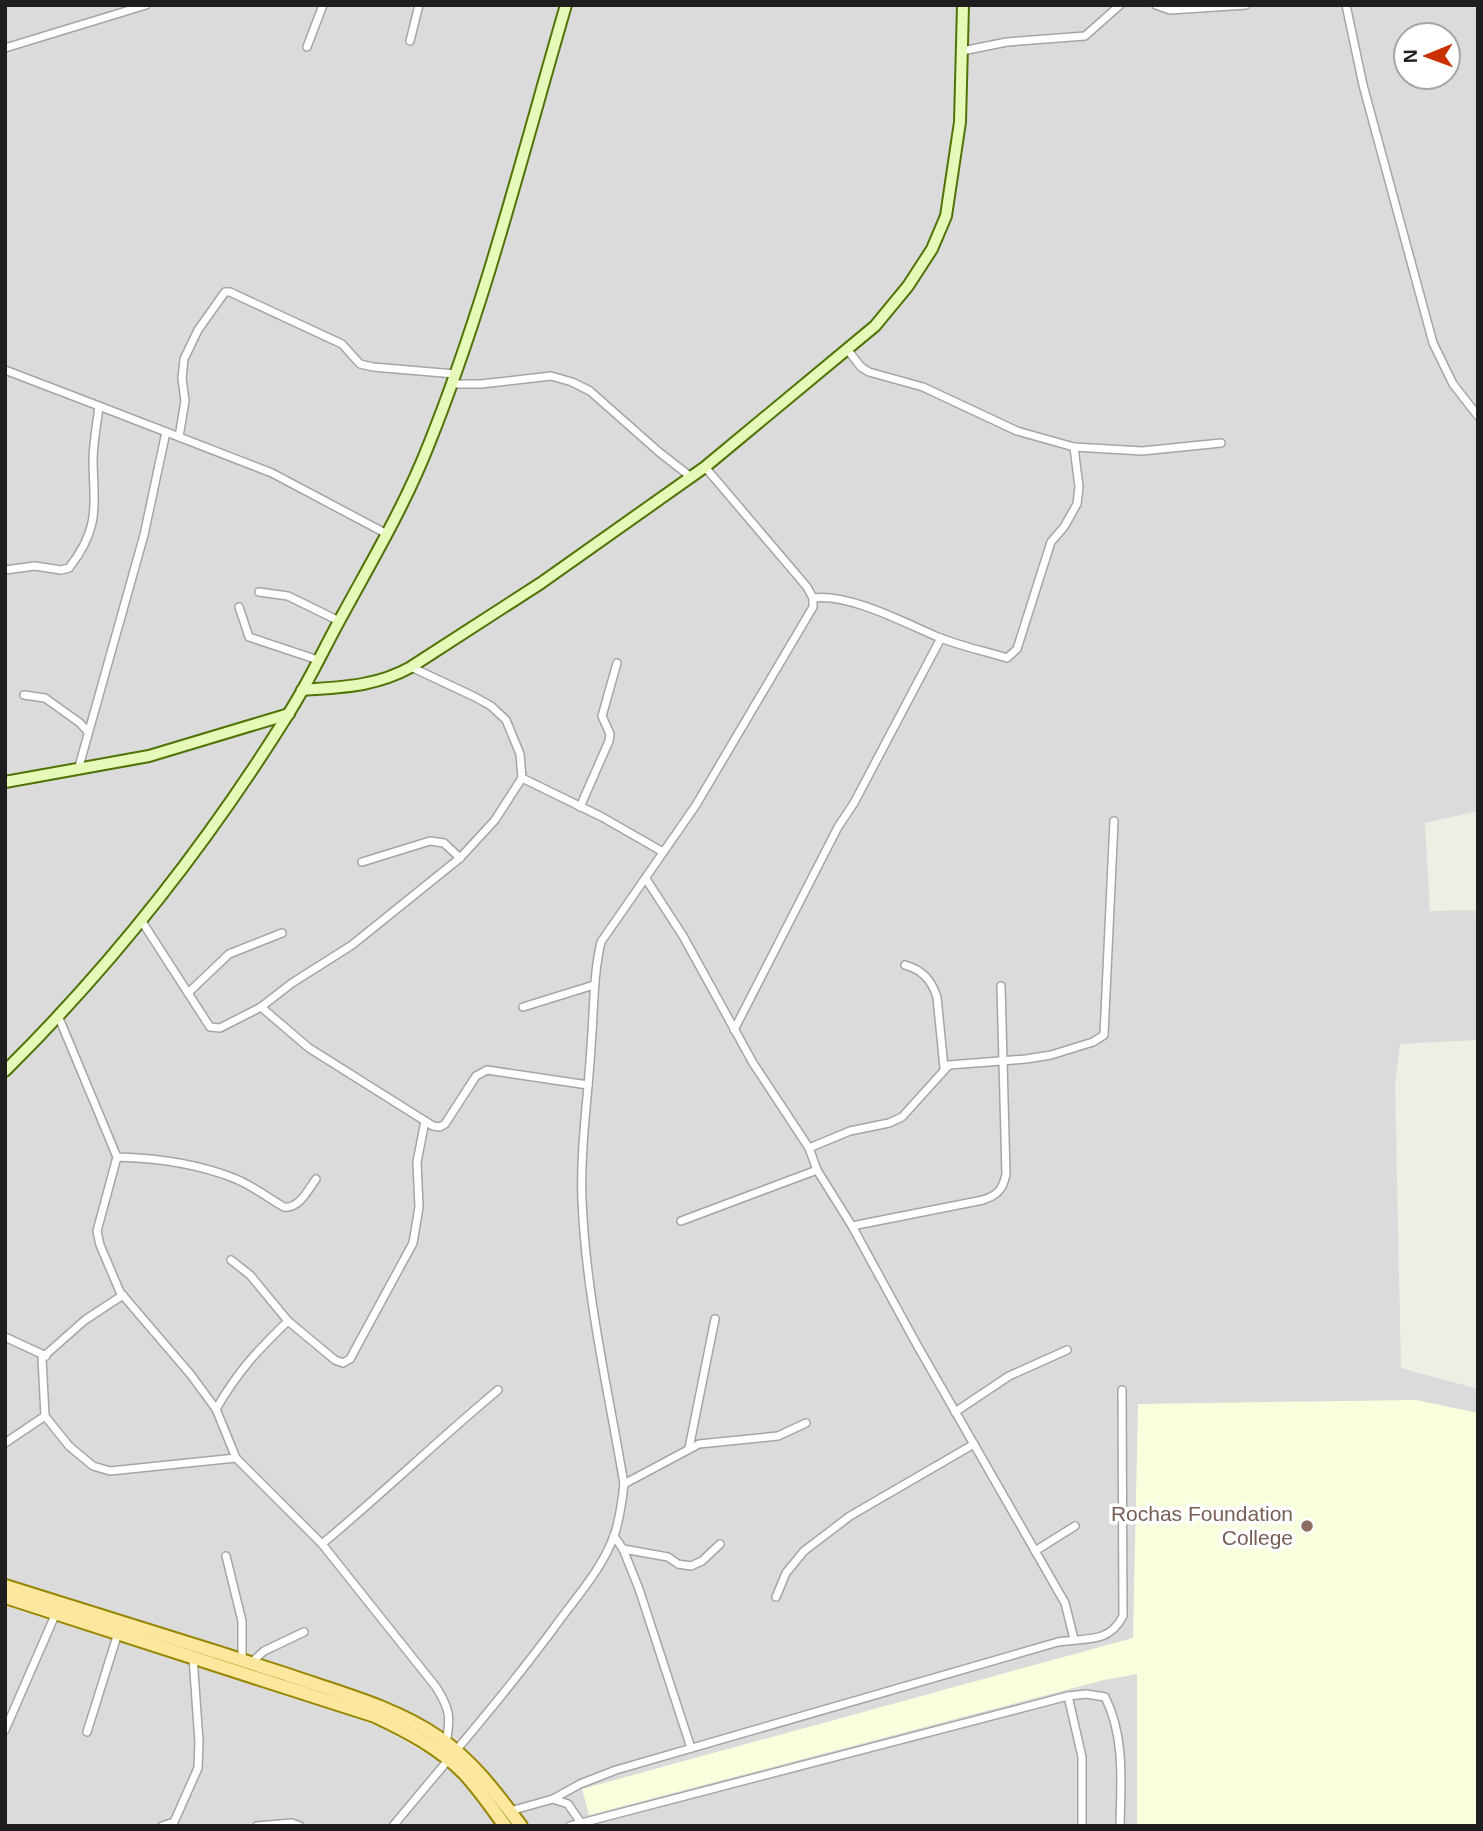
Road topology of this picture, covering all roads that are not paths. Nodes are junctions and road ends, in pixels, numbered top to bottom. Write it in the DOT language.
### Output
graph roads {
  1 [pos="146,5"];
  2 [pos="323,5"];
  3 [pos="419,5"];
  4 [pos="566,5"];
  5 [pos="963,5"];
  6 [pos="1120,5"];
  7 [pos="1156,5"];
  8 [pos="1246,5"];
  9 [pos="1346,5"];
  10 [pos="410,41"];
  11 [pos="307,47"];
  12 [pos="5,48"];
  13 [pos="962,51"];
  14 [pos="847,349"];
  15 [pos="5,370"];
  16 [pos="453,379"];
  17 [pos="99,407"];
  18 [pos="1478,416"];
  19 [pos="166,432"];
  20 [pos="179,437"];
  21 [pos="1221,443"];
  22 [pos="1074,447"];
  23 [pos="705,467"];
  24 [pos="691,477"];
  25 [pos="387,534"];
  26 [pos="5,570"];
  27 [pos="259,592"];
  28 [pos="813,597"];
  29 [pos="239,607"];
  30 [pos="339,621"];
  31 [pos="941,638"];
  32 [pos="318,660"];
  33 [pos="617,663"];
  34 [pos="411,667"];
  35 [pos="302,690"];
  36 [pos="24,695"];
  37 [pos="289,713"];
  38 [pos="88,732"];
  39 [pos="78,770"];
  40 [pos="522,778"];
  41 [pos="5,782"];
  42 [pos="580,807"];
  43 [pos="1114,821"];
  44 [pos="663,852"];
  45 [pos="460,858"];
  46 [pos="362,862"];
  47 [pos="646,879"];
  48 [pos="141,920"];
  49 [pos="282,933"];
  50 [pos="905,965"];
  51 [pos="594,985"];
  52 [pos="1001,986"];
  53 [pos="188,993"];
  54 [pos="261,1007"];
  55 [pos="523,1007"];
  56 [pos="59,1018"];
  57 [pos="734,1030"];
  58 [pos="1003,1059"];
  59 [pos="944,1068"];
  60 [pos="5,1071"];
  61 [pos="588,1085"];
  62 [pos="425,1121"];
  63 [pos="809,1147"];
  64 [pos="117,1157"];
  65 [pos="817,1170"];
  66 [pos="316,1179"];
  67 [pos="681,1221"];
  68 [pos="852,1226"];
  69 [pos="231,1261"];
  70 [pos="123,1295"];
  71 [pos="715,1319"];
  72 [pos="288,1321"];
  73 [pos="5,1336"];
  74 [pos="1067,1350"];
  75 [pos="46,1356"];
  76 [pos="498,1390"];
  77 [pos="1122,1390"];
  78 [pos="216,1409"];
  79 [pos="956,1412"];
  80 [pos="45,1416"];
  81 [pos="806,1423"];
  82 [pos="5,1443"];
  83 [pos="974,1444"];
  84 [pos="689,1448"];
  85 [pos="236,1458"];
  86 [pos="624,1483"];
  87 [pos="1075,1526"];
  88 [pos="614,1536"];
  89 [pos="321,1544"];
  90 [pos="720,1544"];
  91 [pos="623,1549"];
  92 [pos="1035,1551"];
  93 [pos="226,1556"];
  94 [pos="5,1586"];
  95 [pos="5,1597"];
  96 [pos="776,1597"];
  97 [pos="56,1612"];
  98 [pos="119,1632"];
  99 [pos="304,1632"];
  100 [pos="1074,1639"];
  101 [pos="193,1657"];
  102 [pos="246,1662"];
  103 [pos="1069,1696"];
  104 [pos="5,1730"];
  105 [pos="87,1732"];
  106 [pos="446,1743"];
  107 [pos="691,1748"];
  108 [pos="453,1756"];
  109 [pos="553,1799"];
  110 [pos="510,1811"];
  111 [pos="581,1823"];
  112 [pos="178,1824"];
  113 [pos="162,1826"];
  114 [pos="257,1826"];
  115 [pos="300,1826"];
  116 [pos="393,1826"];
  117 [pos="505,1826"];
  118 [pos="521,1826"];
  119 [pos="570,1826"];
  120 [pos="1082,1826"];
  121 [pos="1120,1826"];
  1 -- 12 [label="street"];
  2 -- 11 [label="street"];
  3 -- 10 [label="street"];
  4 -- 16 [label="street"];
  5 -- 13 [label="street"];
  6 -- 13 [label="street"];
  7 -- 8 [label="street"];
  9 -- 18 [label="street"];
  13 -- 14 [label="street"];
  14 -- 22 [label="street"];
  14 -- 23 [label="street"];
  15 -- 17 [label="street"];
  16 -- 20 [label="street"];
  16 -- 24 [label="street"];
  16 -- 25 [label="street"];
  17 -- 19 [label="street"];
  17 -- 26 [label="street"];
  19 -- 20 [label="street"];
  19 -- 38 [label="street"];
  20 -- 25 [label="street"];
  21 -- 22 [label="street"];
  22 -- 31 [label="street"];
  23 -- 24 [label="street"];
  23 -- 28 [label="street"];
  24 -- 34 [label="street"];
  25 -- 30 [label="street"];
  27 -- 30 [label="street"];
  28 -- 31 [label="street"];
  28 -- 44 [label="street"];
  29 -- 32 [label="street"];
  30 -- 32 [label="street"];
  31 -- 57 [label="street"];
  32 -- 35 [label="street"];
  33 -- 42 [label="street"];
  34 -- 35 [label="street"];
  34 -- 40 [label="street"];
  35 -- 37 [label="street"];
  36 -- 38 [label="street"];
  37 -- 39 [label="street"];
  37 -- 48 [label="street"];
  38 -- 39 [label="street"];
  39 -- 41 [label="street"];
  40 -- 42 [label="street"];
  40 -- 45 [label="street"];
  42 -- 44 [label="street"];
  43 -- 58 [label="street"];
  44 -- 47 [label="street"];
  45 -- 46 [label="street"];
  45 -- 54 [label="street"];
  47 -- 51 [label="street"];
  47 -- 57 [label="street"];
  48 -- 53 [label="street"];
  48 -- 56 [label="street"];
  49 -- 53 [label="street"];
  50 -- 59 [label="street"];
  51 -- 55 [label="street"];
  51 -- 61 [label="street"];
  52 -- 58 [label="street"];
  53 -- 54 [label="street"];
  54 -- 62 [label="street"];
  56 -- 60 [label="street"];
  56 -- 64 [label="street"];
  57 -- 63 [label="street"];
  58 -- 59 [label="street"];
  58 -- 68 [label="street"];
  59 -- 63 [label="street"];
  61 -- 62 [label="street"];
  61 -- 86 [label="street"];
  62 -- 72 [label="street"];
  63 -- 65 [label="street"];
  64 -- 66 [label="street"];
  64 -- 70 [label="street"];
  65 -- 67 [label="street"];
  65 -- 68 [label="street"];
  68 -- 79 [label="street"];
  69 -- 72 [label="street"];
  70 -- 75 [label="street"];
  70 -- 78 [label="street"];
  71 -- 84 [label="street"];
  72 -- 78 [label="street"];
  73 -- 75 [label="street"];
  74 -- 79 [label="street"];
  75 -- 80 [label="street"];
  76 -- 89 [label="street"];
  77 -- 100 [label="street"];
  78 -- 85 [label="street"];
  79 -- 83 [label="street"];
  80 -- 82 [label="street"];
  80 -- 85 [label="street"];
  81 -- 84 [label="street"];
  83 -- 92 [label="street"];
  83 -- 96 [label="street"];
  84 -- 86 [label="street"];
  85 -- 89 [label="street"];
  86 -- 88 [label="street"];
  87 -- 92 [label="street"];
  88 -- 91 [label="street"];
  88 -- 108 [label="street"];
  89 -- 106 [label="street"];
  90 -- 91 [label="street"];
  91 -- 107 [label="street"];
  92 -- 100 [label="street"];
  93 -- 102 [label="street"];
  94 -- 102 [label="main road"];
  95 -- 97 [label="main road"];
  97 -- 98 [label="main road"];
  97 -- 104 [label="street"];
  98 -- 101 [label="main road"];
  98 -- 105 [label="street"];
  99 -- 102 [label="street"];
  100 -- 107 [label="street"];
  101 -- 108 [label="main road"];
  101 -- 112 [label="street"];
  102 -- 106 [label="main road"];
  103 -- 111 [label="street"];
  103 -- 120 [label="street"];
  103 -- 121 [label="street"];
  106 -- 108 [label="main road"];
  107 -- 109 [label="street"];
  108 -- 110 [label="main road"];
  108 -- 116 [label="street"];
  108 -- 117 [label="main road"];
  109 -- 110 [label="street"];
  109 -- 111 [label="street"];
  110 -- 118 [label="main road"];
  111 -- 119 [label="street"];
  112 -- 113 [label="street"];
  114 -- 115 [label="street"];
}
